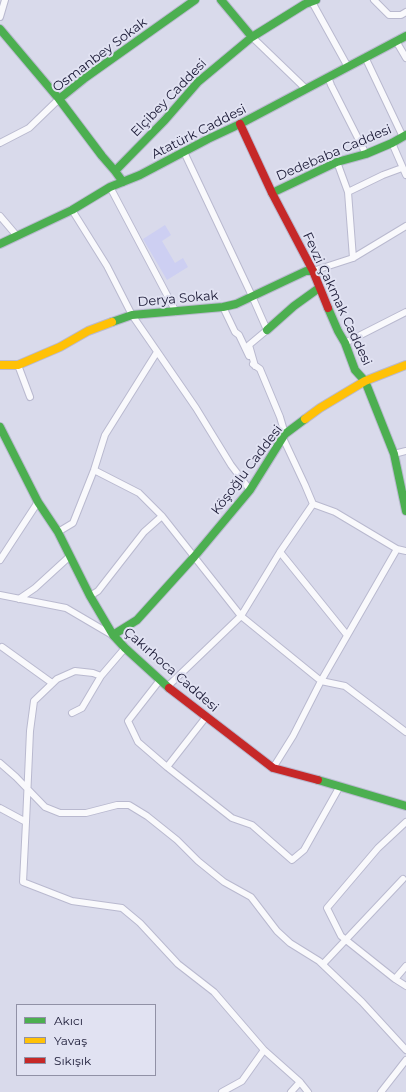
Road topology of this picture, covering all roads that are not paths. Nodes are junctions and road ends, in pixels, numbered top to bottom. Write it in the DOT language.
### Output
graph roads {
  1 [pos="5,0"];
  2 [pos="195,0"];
  3 [pos="221,0"];
  4 [pos="374,0"];
  5 [pos="314,1"];
  6 [pos="406,12"];
  7 [pos="0,17"];
  8 [pos="0,29"];
  9 [pos="406,36"];
  10 [pos="252,37"];
  11 [pos="396,41"];
  12 [pos="365,58"];
  13 [pos="406,58"];
  14 [pos="348,67"];
  15 [pos="328,77"];
  16 [pos="306,89"];
  17 [pos="59,99"];
  18 [pos="240,124"];
  19 [pos="404,136"];
  20 [pos="0,143"];
  21 [pos="392,143"];
  22 [pos="184,152"];
  23 [pos="366,154"];
  24 [pos="337,162"];
  25 [pos="402,168"];
  26 [pos="115,171"];
  27 [pos="406,175"];
  28 [pos="123,182"];
  29 [pos="110,187"];
  30 [pos="348,192"];
  31 [pos="272,193"];
  32 [pos="72,210"];
  33 [pos="0,216"];
  34 [pos="406,226"];
  35 [pos="17,236"];
  36 [pos="0,244"];
  37 [pos="353,258"];
  38 [pos="313,271"];
  39 [pos="320,288"];
  40 [pos="252,296"];
  41 [pos="223,307"];
  42 [pos="176,312"];
  43 [pos="406,312"];
  44 [pos="132,315"];
  45 [pos="267,330"];
  46 [pos="345,343"];
  47 [pos="157,352"];
  48 [pos="0,365"];
  49 [pos="18,365"];
  50 [pos="406,365"];
  51 [pos="255,366"];
  52 [pos="364,381"];
  53 [pos="30,397"];
  54 [pos="0,429"];
  55 [pos="284,436"];
  56 [pos="406,451"];
  57 [pos="394,454"];
  58 [pos="94,470"];
  59 [pos="250,490"];
  60 [pos="38,502"];
  61 [pos="313,504"];
  62 [pos="406,511"];
  63 [pos="162,516"];
  64 [pos="58,532"];
  65 [pos="396,548"];
  66 [pos="406,551"];
  67 [pos="280,552"];
  68 [pos="70,556"];
  69 [pos="194,557"];
  70 [pos="0,560"];
  71 [pos="0,595"];
  72 [pos="90,596"];
  73 [pos="19,598"];
  74 [pos="241,616"];
  75 [pos="113,635"];
  76 [pos="348,635"];
  77 [pos="2,647"];
  78 [pos="125,648"];
  79 [pos="101,676"];
  80 [pos="160,680"];
  81 [pos="321,681"];
  82 [pos="52,683"];
  83 [pos="168,686"];
  84 [pos="72,713"];
  85 [pos="206,717"];
  86 [pos="406,732"];
  87 [pos="0,763"];
  88 [pos="167,767"];
  89 [pos="273,768"];
  90 [pos="340,786"];
  91 [pos="26,789"];
  92 [pos="406,806"];
  93 [pos="0,808"];
  94 [pos="26,822"];
  95 [pos="406,822"];
  96 [pos="403,879"];
  97 [pos="346,940"];
  98 [pos="323,964"];
  99 [pos="406,966"];
  100 [pos="395,979"];
  101 [pos="406,986"];
  102 [pos="264,1050"];
  103 [pos="406,1050"];
  104 [pos="406,1060"];
  105 [pos="300,1082"];
  106 [pos="222,1092"];
  107 [pos="291,1092"];
  108 [pos="308,1092"];
  109 [pos="381,1092"];
  1 -- 7 [label="street"];
  2 -- 17 [label="street, Osmanbey Sokak"];
  3 -- 10 [label="street"];
  4 -- 6 [label="street"];
  5 -- 10 [label="street, Elçibey Caddesi"];
  5 -- 14 [label="street"];
  8 -- 17 [label="street"];
  9 -- 11 [label="street, Atatürk Caddesi"];
  10 -- 16 [label="street"];
  10 -- 26 [label="street, Elçibey Caddesi"];
  11 -- 12 [label="street, Atatürk Caddesi"];
  11 -- 13 [label="street"];
  12 -- 14 [label="street, Atatürk Caddesi"];
  12 -- 19 [label="street"];
  14 -- 15 [label="street, Atatürk Caddesi"];
  15 -- 16 [label="street, Atatürk Caddesi"];
  15 -- 23 [label="street"];
  16 -- 18 [label="street, Atatürk Caddesi"];
  17 -- 20 [label="street, Osmanbey Sokak"];
  17 -- 26 [label="street"];
  18 -- 22 [label="street, Atatürk Caddesi"];
  18 -- 31 [label="street, Fevzi Çakmak Caddesi"];
  19 -- 21 [label="street, Dedebaba Caddesi"];
  21 -- 23 [label="street, Dedebaba Caddesi"];
  21 -- 25 [label="street"];
  22 -- 28 [label="street, Atatürk Caddesi"];
  22 -- 40 [label="street"];
  23 -- 24 [label="street, Dedebaba Caddesi"];
  24 -- 30 [label="street"];
  24 -- 31 [label="street, Dedebaba Caddesi"];
  25 -- 27 [label="street"];
  25 -- 30 [label="street"];
  26 -- 28 [label="street"];
  28 -- 29 [label="street, Atatürk Caddesi"];
  29 -- 32 [label="street, Atatürk Caddesi"];
  29 -- 42 [label="street"];
  30 -- 37 [label="street"];
  31 -- 38 [label="street, Fevzi Çakmak Caddesi"];
  32 -- 35 [label="street, Atatürk Caddesi"];
  32 -- 44 [label="street"];
  33 -- 35 [label="street"];
  34 -- 37 [label="street"];
  35 -- 36 [label="street, Atatürk Caddesi"];
  37 -- 38 [label="street"];
  38 -- 39 [label="street, Fevzi Çakmak Caddesi"];
  38 -- 40 [label="street, Derya Sokak"];
  39 -- 45 [label="street"];
  39 -- 46 [label="street, Fevzi Çakmak Caddesi"];
  40 -- 41 [label="street, Derya Sokak"];
  40 -- 45 [label="street"];
  41 -- 42 [label="street, Derya Sokak"];
  41 -- 51 [label="street"];
  42 -- 44 [label="street, Derya Sokak"];
  43 -- 46 [label="street"];
  44 -- 47 [label="street"];
  44 -- 49 [label="street, Derya Sokak"];
  45 -- 51 [label="street"];
  46 -- 52 [label="street, Fevzi Çakmak Caddesi"];
  47 -- 58 [label="street"];
  47 -- 59 [label="street"];
  48 -- 49 [label="street, Derya Sokak"];
  49 -- 53 [label="street"];
  50 -- 52 [label="street, Köşoğlu Caddesi"];
  51 -- 55 [label="street"];
  52 -- 55 [label="street, Köşoğlu Caddesi"];
  52 -- 57 [label="street, Fevzi Çakmak Caddesi"];
  54 -- 60 [label="street, Çakırhoca Caddesi"];
  55 -- 59 [label="street, Köşoğlu Caddesi"];
  55 -- 61 [label="street"];
  56 -- 57 [label="street"];
  57 -- 62 [label="street, Fevzi Çakmak Caddesi"];
  58 -- 63 [label="street"];
  58 -- 64 [label="street"];
  59 -- 69 [label="street, Köşoğlu Caddesi"];
  60 -- 64 [label="street, Çakırhoca Caddesi"];
  60 -- 70 [label="street"];
  61 -- 65 [label="street"];
  61 -- 67 [label="street"];
  63 -- 69 [label="street"];
  63 -- 72 [label="street"];
  64 -- 68 [label="street, Çakırhoca Caddesi"];
  65 -- 66 [label="street"];
  65 -- 76 [label="street"];
  67 -- 74 [label="street"];
  67 -- 76 [label="street"];
  68 -- 72 [label="street, Çakırhoca Caddesi"];
  68 -- 73 [label="street"];
  69 -- 74 [label="street"];
  69 -- 75 [label="street, Köşoğlu Caddesi"];
  71 -- 73 [label="street"];
  72 -- 75 [label="street, Çakırhoca Caddesi"];
  73 -- 75 [label="street"];
  74 -- 81 [label="street"];
  74 -- 83 [label="street"];
  75 -- 78 [label="street, Çakırhoca Caddesi"];
  76 -- 81 [label="street"];
  77 -- 82 [label="street"];
  78 -- 79 [label="street"];
  78 -- 80 [label="street, Çakırhoca Caddesi"];
  79 -- 82 [label="street"];
  79 -- 84 [label="street"];
  80 -- 83 [label="street, Çakırhoca Caddesi"];
  80 -- 88 [label="street"];
  81 -- 86 [label="street"];
  81 -- 89 [label="street"];
  82 -- 91 [label="street"];
  83 -- 85 [label="street, Çakırhoca Caddesi"];
  85 -- 88 [label="street"];
  85 -- 89 [label="street, Çakırhoca Caddesi"];
  87 -- 91 [label="street"];
  88 -- 90 [label="street"];
  89 -- 90 [label="street, Çakırhoca Caddesi"];
  90 -- 92 [label="street, Çakırhoca Caddesi"];
  91 -- 94 [label="street"];
  91 -- 98 [label="street"];
  93 -- 94 [label="street"];
  94 -- 102 [label="street"];
  95 -- 97 [label="street"];
  96 -- 97 [label="street"];
  97 -- 98 [label="street"];
  97 -- 100 [label="street"];
  98 -- 103 [label="street"];
  99 -- 100 [label="street"];
  100 -- 101 [label="street"];
  102 -- 105 [label="street"];
  102 -- 106 [label="street"];
  104 -- 109 [label="street"];
  105 -- 107 [label="street"];
  105 -- 108 [label="street"];
}
